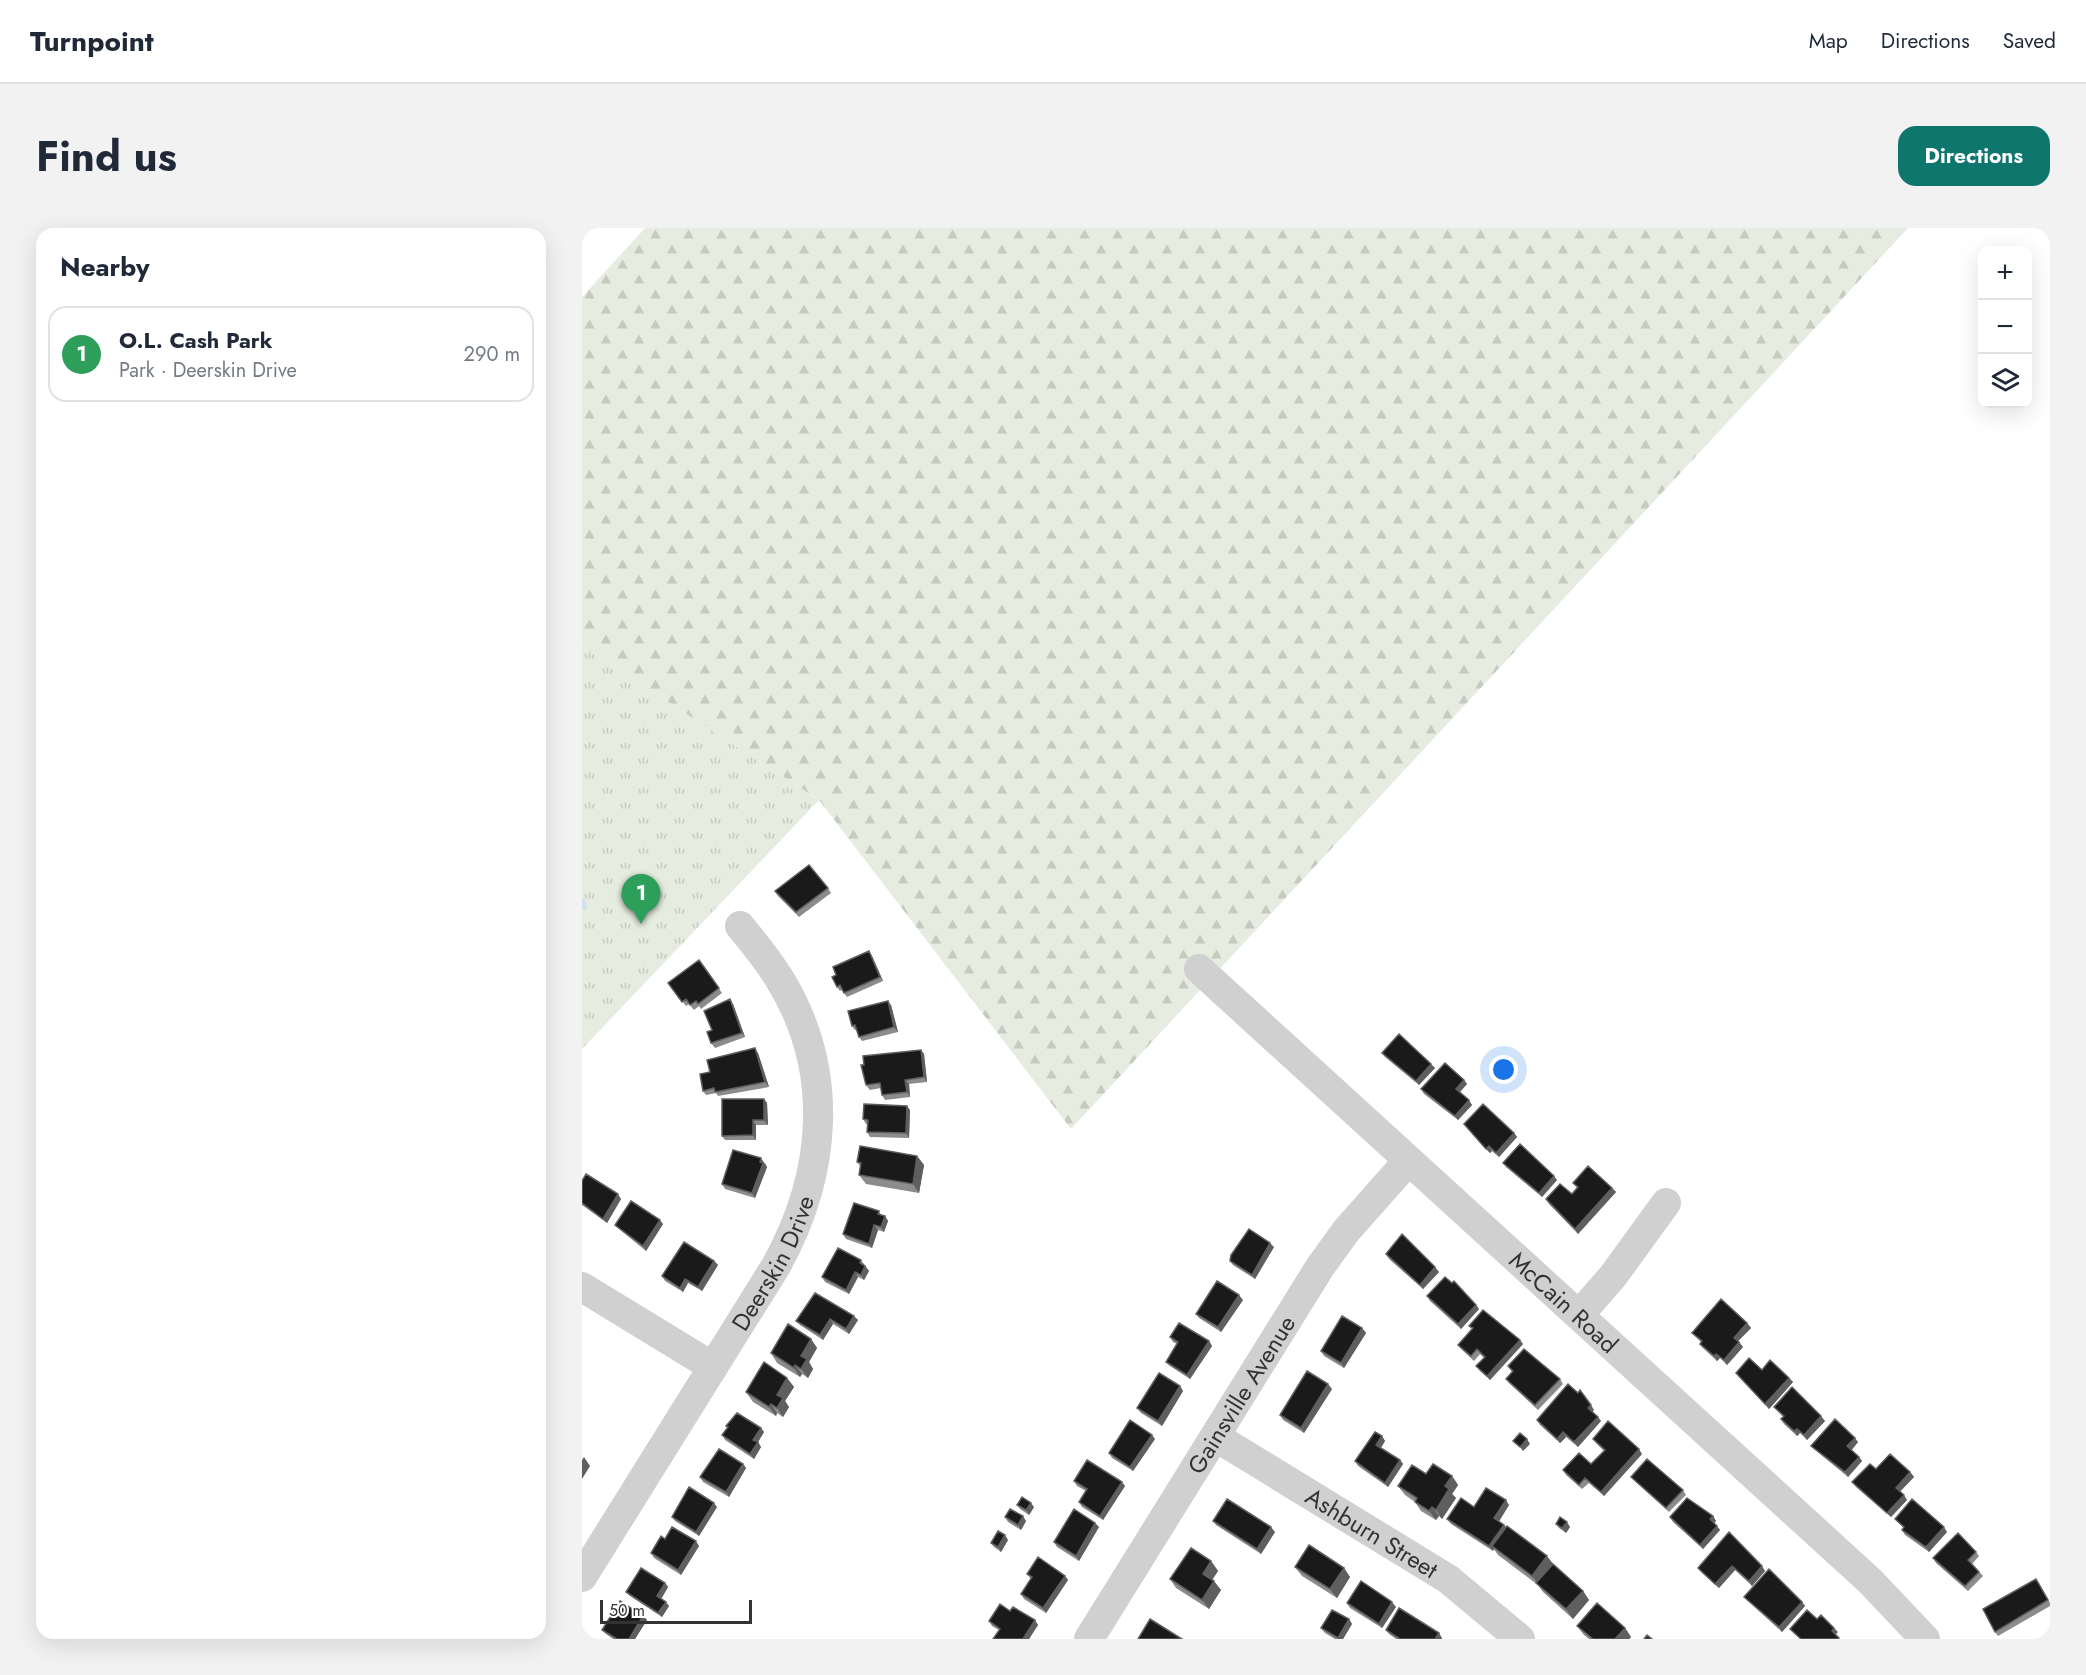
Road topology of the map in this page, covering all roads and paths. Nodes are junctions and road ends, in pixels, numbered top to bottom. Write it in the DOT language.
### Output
graph roads {
  1 [pos="740,926"];
  2 [pos="1199,969"];
  3 [pos="1408,1161"];
  4 [pos="1666,1203"];
  5 [pos="582,1287"];
  6 [pos="1579,1315"];
  7 [pos="712,1367"];
  8 [pos="1216,1437"];
  9 [pos="582,1577"];
  10 [pos="1089,1639"];
  11 [pos="1520,1639"];
  12 [pos="1925,1639"];
  1 -- 7 [label="street, Deerskin Drive"];
  2 -- 3 [label="street, McCain Road"];
  3 -- 6 [label="street, McCain Road"];
  3 -- 8 [label="street, Gainsville Avenue"];
  4 -- 6 [label="street"];
  5 -- 7 [label="street"];
  6 -- 12 [label="street, McCain Road"];
  7 -- 9 [label="street, Deerskin Drive"];
  8 -- 10 [label="street, Gainsville Avenue"];
  8 -- 11 [label="street, Ashburn Street"];
}
